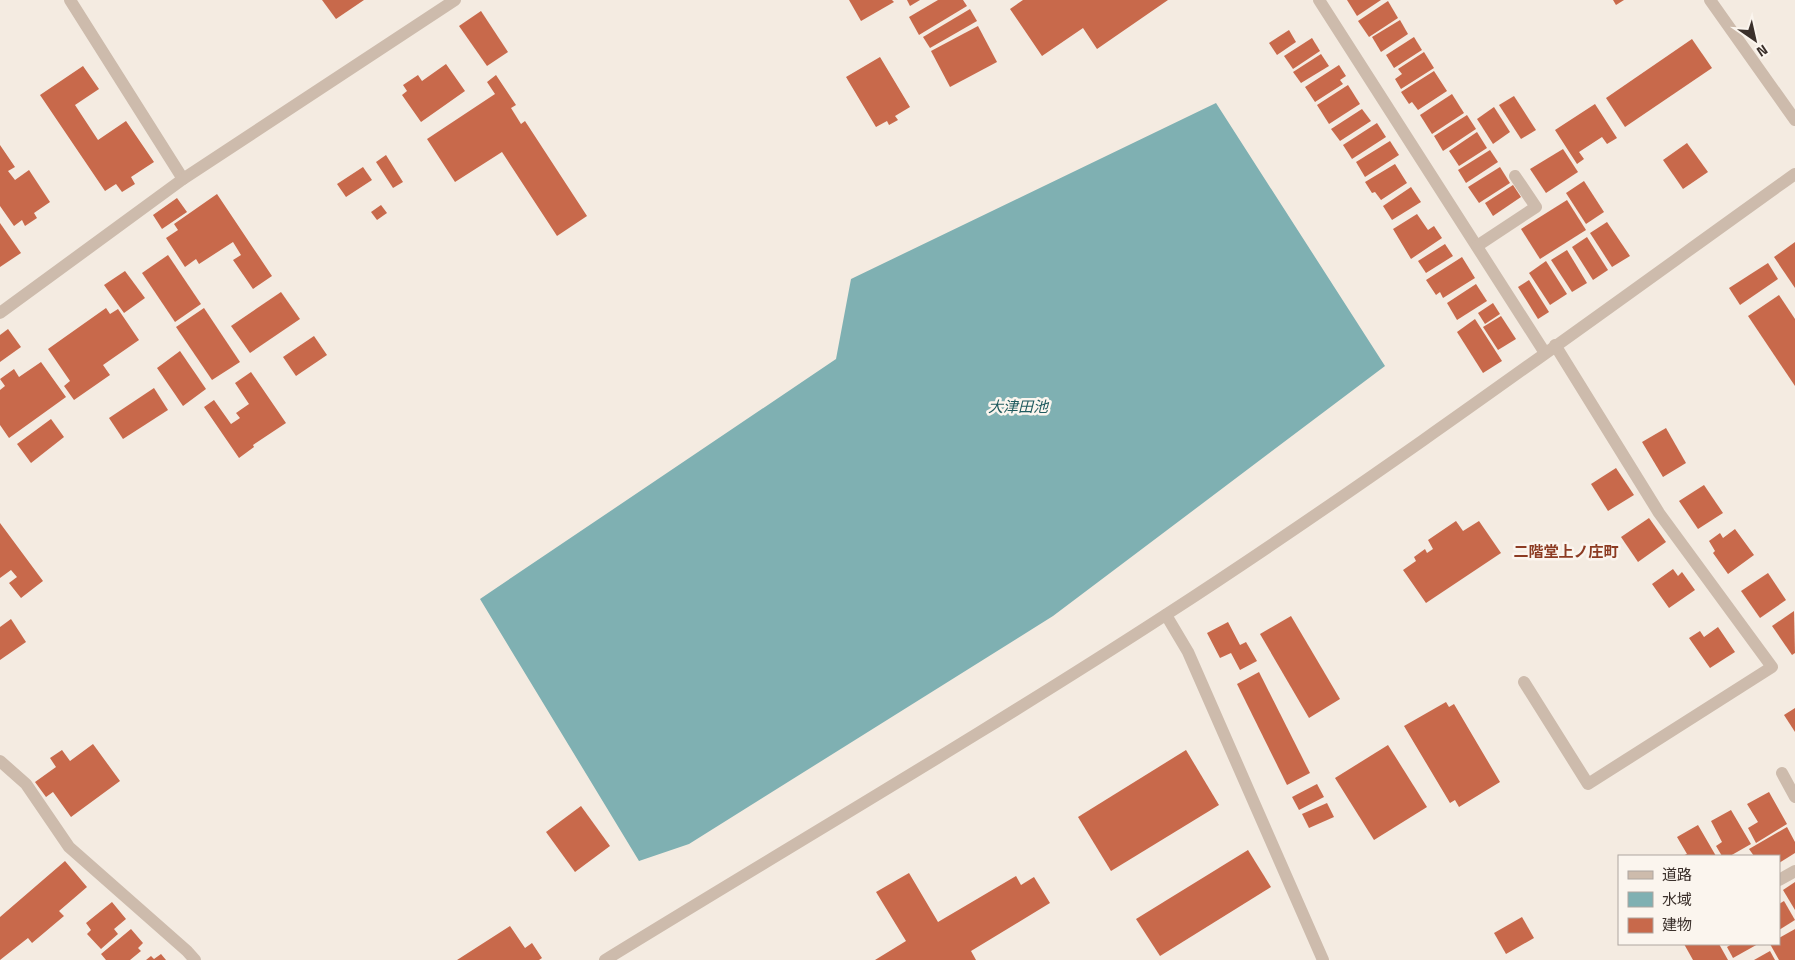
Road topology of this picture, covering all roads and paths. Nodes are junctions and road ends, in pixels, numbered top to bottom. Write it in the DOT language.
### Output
graph roads {
  1 [pos="70,0"];
  2 [pos="455,0"];
  3 [pos="1319,0"];
  4 [pos="1710,0"];
  5 [pos="1795,120"];
  6 [pos="1795,174"];
  7 [pos="1516,176"];
  8 [pos="183,179"];
  9 [pos="1477,246"];
  10 [pos="0,312"];
  11 [pos="1550,349"];
  12 [pos="1166,615"];
  13 [pos="1524,682"];
  14 [pos="0,761"];
  15 [pos="1782,773"];
  16 [pos="1795,797"];
  17 [pos="1795,871"];
  18 [pos="1780,879"];
  19 [pos="195,960"];
  20 [pos="605,960"];
  21 [pos="1323,960"];
  1 -- 8 [label="street"];
  2 -- 8 [label="street"];
  3 -- 9 [label="street"];
  4 -- 5 [label="street"];
  6 -- 11 [label="street"];
  7 -- 9 [label="street"];
  8 -- 10 [label="street"];
  9 -- 11 [label="street"];
  11 -- 12 [label="street"];
  11 -- 13 [label="street"];
  12 -- 20 [label="street"];
  12 -- 21 [label="street"];
  14 -- 19 [label="street"];
  15 -- 16 [label="street"];
  17 -- 18 [label="street"];
}
